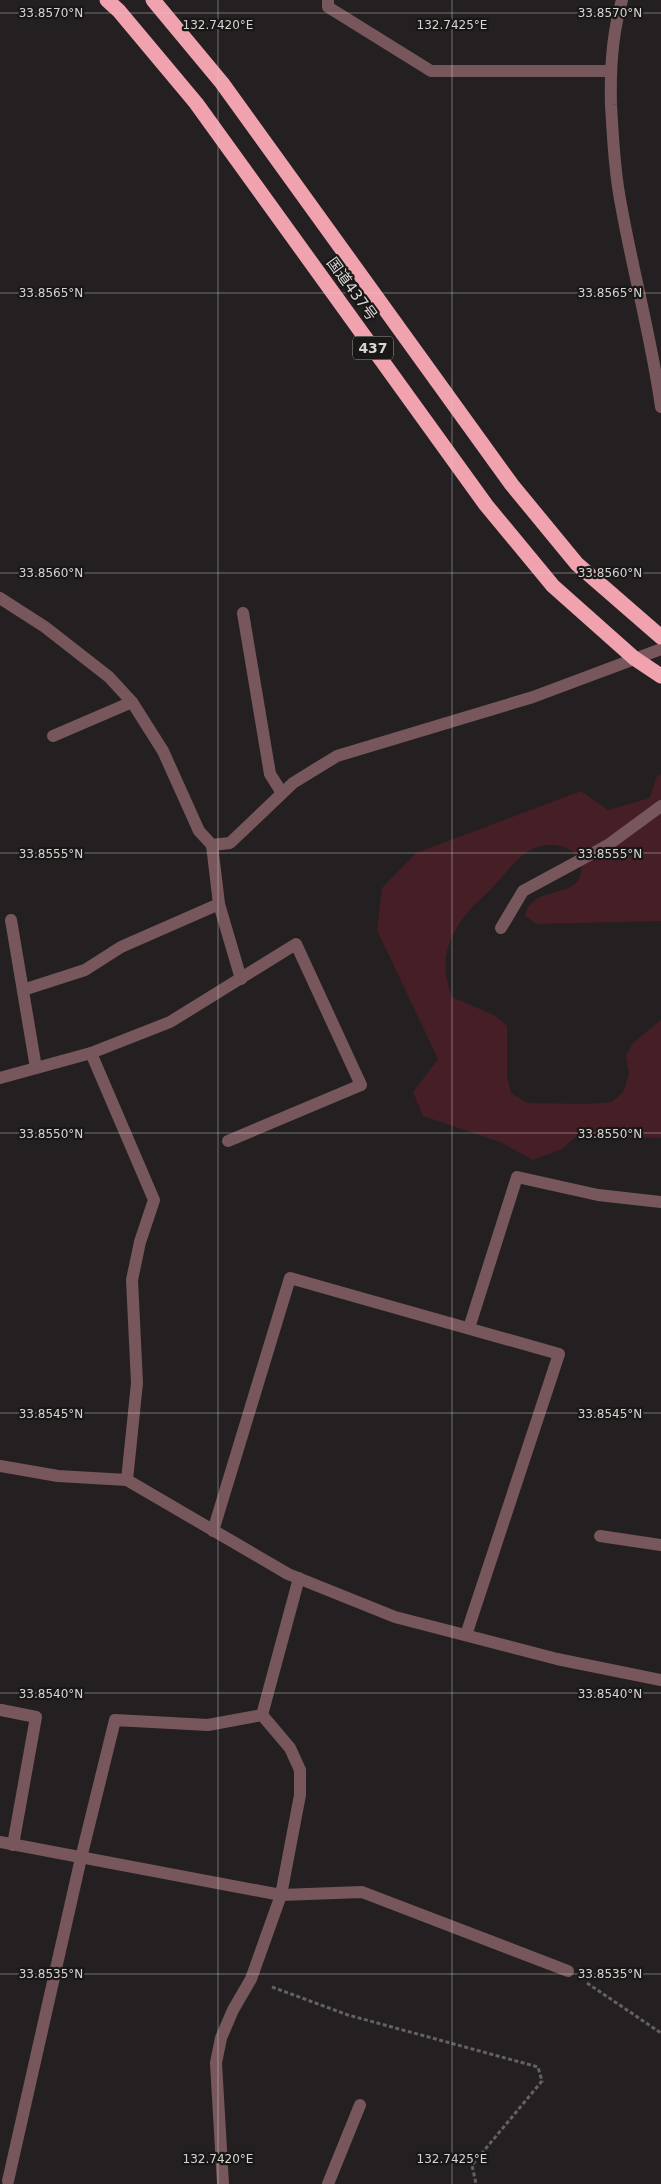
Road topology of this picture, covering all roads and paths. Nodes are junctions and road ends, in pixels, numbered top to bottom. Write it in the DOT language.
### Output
graph roads {
  1 [pos="107,0"];
  2 [pos="153,0"];
  3 [pos="328,0"];
  4 [pos="622,0"];
  5 [pos="610,71"];
  6 [pos="661,407"];
  7 [pos="0,598"];
  8 [pos="243,613"];
  9 [pos="661,637"];
  10 [pos="661,649"];
  11 [pos="634,658"];
  12 [pos="661,676"];
  13 [pos="132,702"];
  14 [pos="53,736"];
  15 [pos="282,793"];
  16 [pos="661,806"];
  17 [pos="212,845"];
  18 [pos="219,904"];
  19 [pos="11,920"];
  20 [pos="501,928"];
  21 [pos="241,979"];
  22 [pos="23,990"];
  23 [pos="91,1053"];
  24 [pos="36,1068"];
  25 [pos="0,1078"];
  26 [pos="228,1140"];
  27 [pos="661,1202"];
  28 [pos="469,1328"];
  29 [pos="0,1466"];
  30 [pos="127,1480"];
  31 [pos="213,1531"];
  32 [pos="600,1536"];
  33 [pos="661,1544"];
  34 [pos="299,1578"];
  35 [pos="466,1635"];
  36 [pos="661,1680"];
  37 [pos="1,1710"];
  38 [pos="262,1715"];
  39 [pos="0,1842"];
  40 [pos="14,1845"];
  41 [pos="81,1858"];
  42 [pos="281,1895"];
  43 [pos="568,1971"];
  44 [pos="251,1979"];
  45 [pos="661,2033"];
  46 [pos="360,2105"];
  47 [pos="8,2181"];
  48 [pos="223,2184"];
  49 [pos="328,2184"];
  50 [pos="476,2184"];
  1 -- 11 [label="highway, 国道437号 / 437"];
  2 -- 9 [label="highway, 国道437号 / 437"];
  3 -- 5 [label="street"];
  4 -- 5 [label="street"];
  5 -- 6 [label="street"];
  7 -- 13 [label="street"];
  8 -- 15 [label="street"];
  10 -- 11 [label="street"];
  11 -- 12 [label="highway, 国道437号 / 437"];
  11 -- 15 [label="street"];
  13 -- 14 [label="street"];
  13 -- 17 [label="street"];
  15 -- 17 [label="street"];
  16 -- 20 [label="street"];
  17 -- 18 [label="street"];
  18 -- 21 [label="street"];
  18 -- 22 [label="street"];
  19 -- 22 [label="street"];
  21 -- 23 [label="street"];
  21 -- 26 [label="street"];
  22 -- 24 [label="street"];
  23 -- 24 [label="street"];
  23 -- 30 [label="street"];
  24 -- 25 [label="street"];
  27 -- 28 [label="street"];
  28 -- 31 [label="street"];
  28 -- 35 [label="street"];
  29 -- 30 [label="street"];
  30 -- 31 [label="street"];
  31 -- 34 [label="street"];
  32 -- 33 [label="street"];
  34 -- 35 [label="street"];
  34 -- 38 [label="street"];
  35 -- 36 [label="street"];
  37 -- 40 [label="street"];
  38 -- 41 [label="street"];
  38 -- 42 [label="street"];
  39 -- 40 [label="street"];
  40 -- 41 [label="street"];
  41 -- 42 [label="street"];
  41 -- 47 [label="street"];
  42 -- 43 [label="street"];
  42 -- 44 [label="street"];
  43 -- 45 [label="path"];
  44 -- 48 [label="street"];
  44 -- 50 [label="path"];
  46 -- 49 [label="street"];
}
